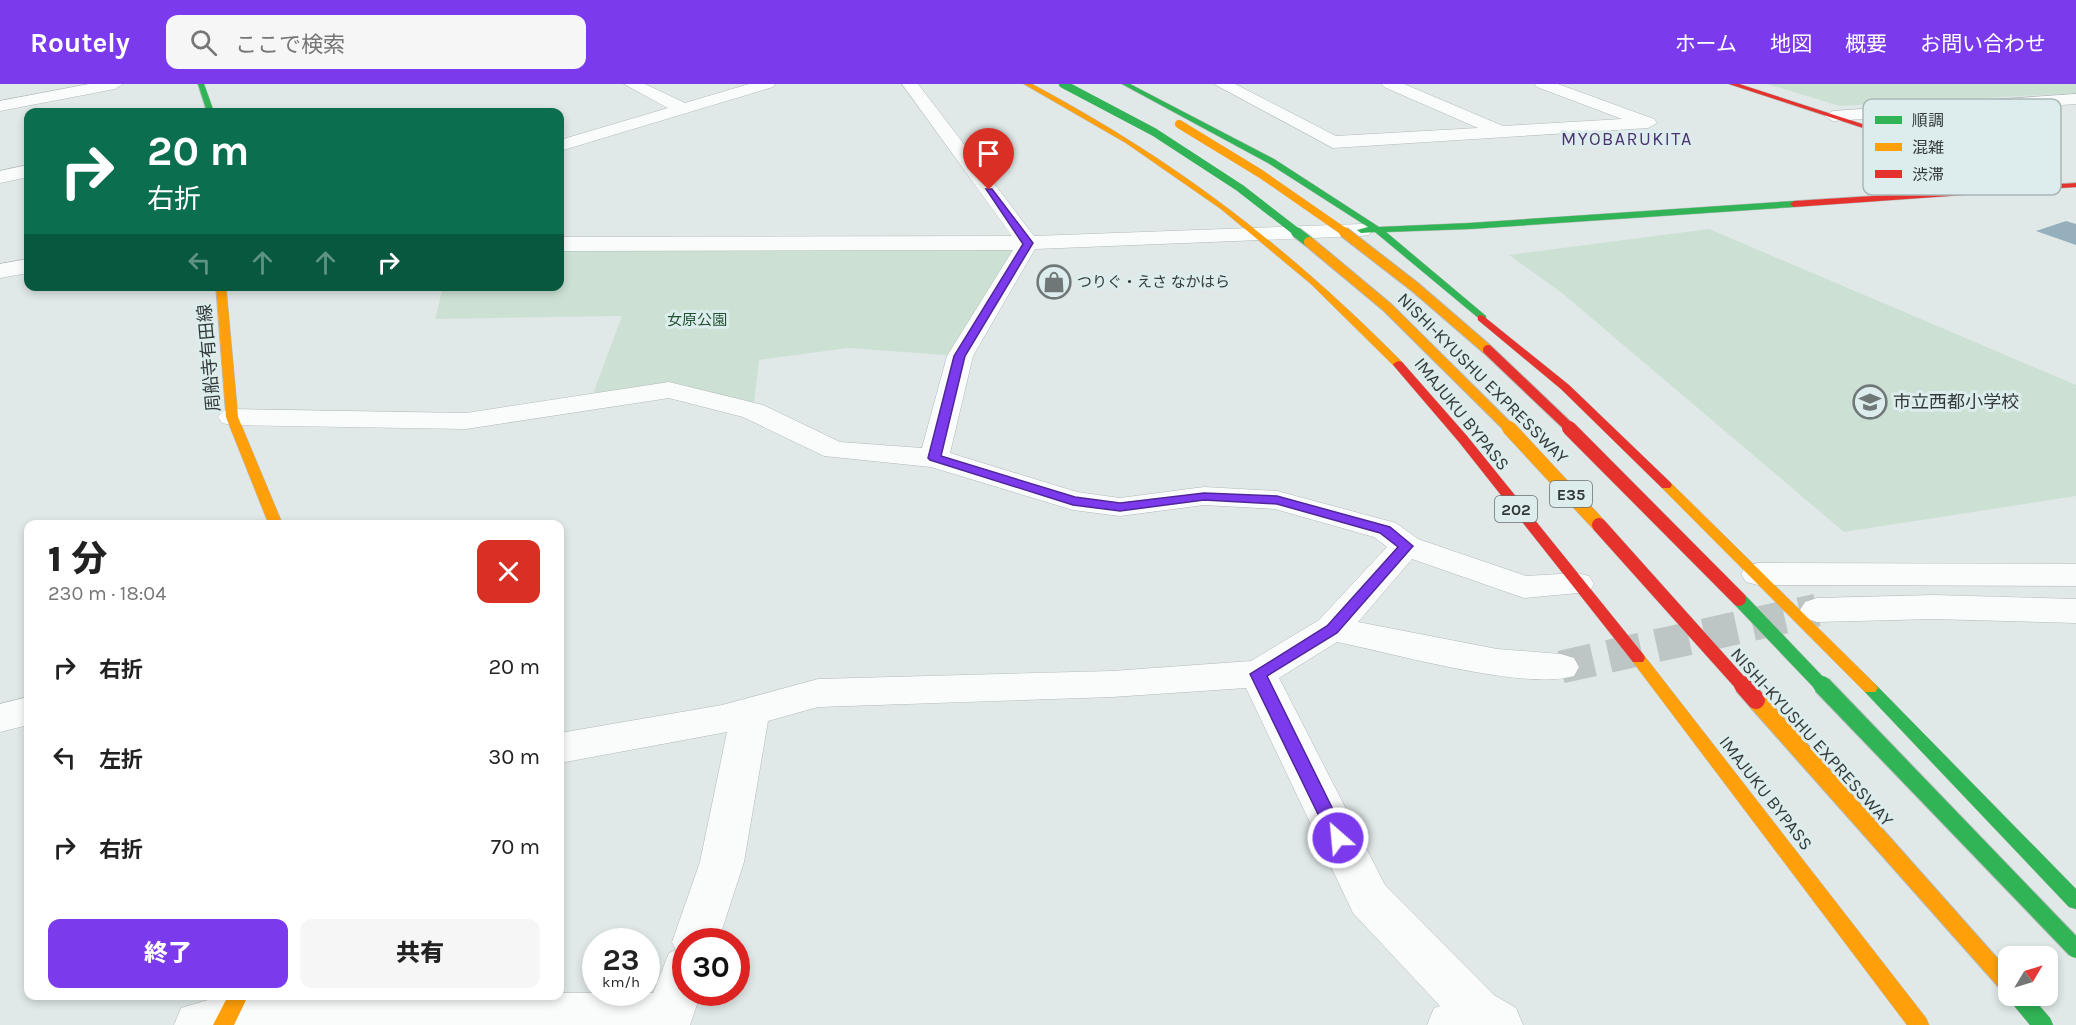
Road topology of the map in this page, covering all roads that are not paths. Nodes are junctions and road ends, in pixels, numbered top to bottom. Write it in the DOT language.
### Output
graph roads {
  1 [pos="115,84"];
  2 [pos="201,84"];
  3 [pos="632,84"];
  4 [pos="767,84"];
  5 [pos="910,84"];
  6 [pos="1027,84"];
  7 [pos="1063,84"];
  8 [pos="1125,84"];
  9 [pos="1222,84"];
  10 [pos="1390,84"];
  11 [pos="1544,84"];
  12 [pos="1732,84"];
  13 [pos="1109,88"];
  14 [pos="2076,99"];
  15 [pos="2061,100"];
  16 [pos="0,106"];
  17 [pos="210,108"];
  18 [pos="683,109"];
  19 [pos="1863,114"];
  20 [pos="1833,116"];
  21 [pos="1863,126"];
  22 [pos="1503,132"];
  23 [pos="564,145"];
  24 [pos="24,172"];
  25 [pos="0,177"];
  26 [pos="2076,185"];
  27 [pos="2061,186"];
  28 [pos="2061,189"];
  29 [pos="2076,194"];
  30 [pos="1934,195"];
  31 [pos="1369,230"];
  32 [pos="1258,234"];
  33 [pos="1028,243"];
  34 [pos="564,244"];
  35 [pos="24,267"];
  36 [pos="0,271"];
  37 [pos="221,291"];
  38 [pos="232,417"];
  39 [pos="934,458"];
  40 [pos="274,520"];
  41 [pos="1406,546"];
  42 [pos="1758,574"];
  43 [pos="2076,575"];
  44 [pos="1577,584"];
  45 [pos="1817,610"];
  46 [pos="2076,610"];
  47 [pos="1332,629"];
  48 [pos="1561,667"];
  49 [pos="1258,674"];
  50 [pos="24,712"];
  51 [pos="750,712"];
  52 [pos="0,718"];
  53 [pos="564,747"];
  54 [pos="2076,901"];
  55 [pos="700,928"];
  56 [pos="2076,949"];
  57 [pos="1998,973"];
  58 [pos="673,1006"];
  59 [pos="2027,1006"];
  60 [pos="222,1016"];
  61 [pos="1476,1020"];
  62 [pos="1919,1025"];
  63 [pos="2043,1025"];
  1 -- 16 [label="street"];
  2 -- 17 [label="main road"];
  3 -- 18 [label="street"];
  4 -- 18 [label="street"];
  5 -- 33 [label="street"];
  6 -- 32 [label="main road, IMAJUKU BYPASS / 202"];
  7 -- 57 [label="main road, NISHI-KYUSHU EXPRESSWAY / E35, bridge"];
  8 -- 31 [label="main road"];
  9 -- 22 [label="street"];
  10 -- 22 [label="street"];
  11 -- 22 [label="street"];
  12 -- 20 [label="main road"];
  13 -- 56 [label="main road, NISHI-KYUSHU EXPRESSWAY / E35, bridge"];
  14 -- 15 [label="street"];
  18 -- 23 [label="street"];
  19 -- 20 [label="street"];
  20 -- 21 [label="main road"];
  24 -- 25 [label="street"];
  26 -- 27 [label="main road"];
  28 -- 29 [label="main road"];
  30 -- 31 [label="main road"];
  31 -- 32 [label="street"];
  31 -- 42 [label="main road"];
  32 -- 33 [label="street"];
  32 -- 44 [label="main road, IMAJUKU BYPASS / 202"];
  33 -- 34 [label="street"];
  33 -- 39 [label="street"];
  35 -- 36 [label="street"];
  37 -- 38 [label="main road, 周船寺有田線"];
  38 -- 39 [label="street"];
  38 -- 40 [label="main road, 周船寺有田線"];
  39 -- 41 [label="street"];
  41 -- 44 [label="street"];
  41 -- 47 [label="street"];
  42 -- 43 [label="street"];
  42 -- 54 [label="main road"];
  44 -- 62 [label="main road, IMAJUKU BYPASS / 202"];
  45 -- 46 [label="street"];
  47 -- 48 [label="street"];
  47 -- 49 [label="street"];
  49 -- 51 [label="street"];
  49 -- 61 [label="street"];
  50 -- 52 [label="street"];
  51 -- 53 [label="street"];
  51 -- 55 [label="street"];
  58 -- 60 [label="street"];
  59 -- 63 [label="main road"];
}
